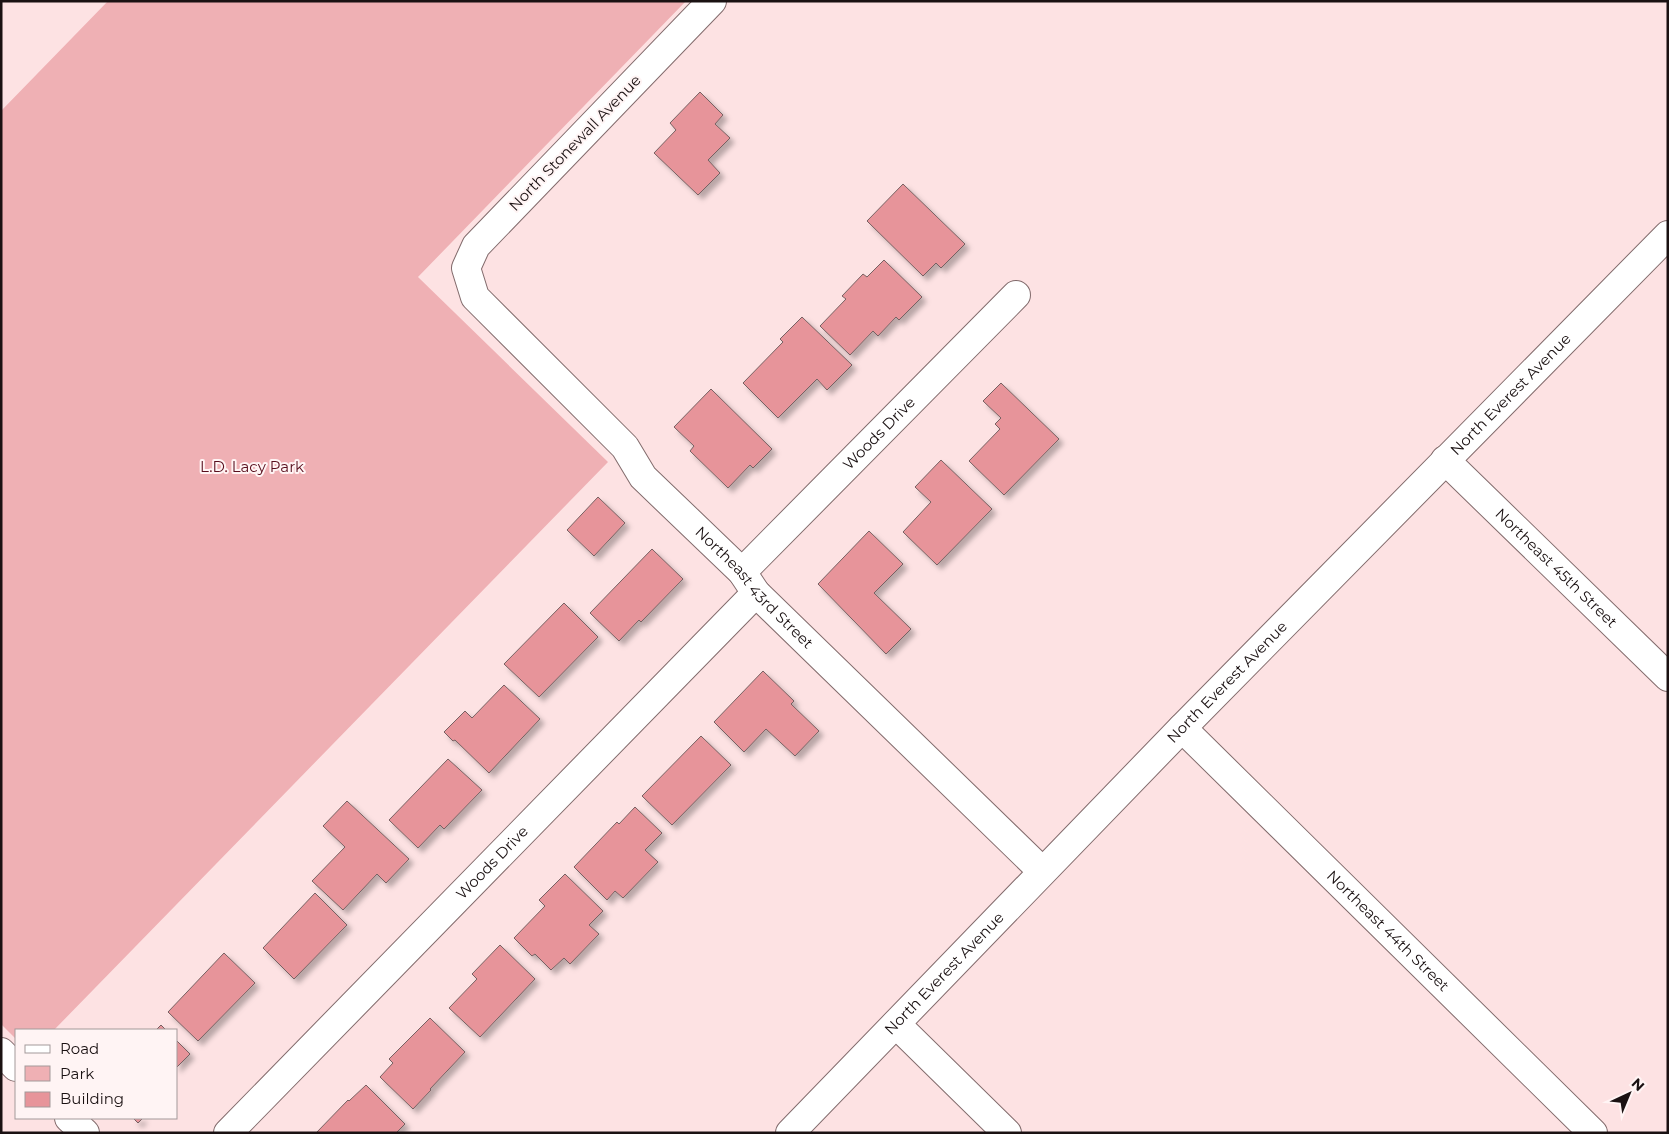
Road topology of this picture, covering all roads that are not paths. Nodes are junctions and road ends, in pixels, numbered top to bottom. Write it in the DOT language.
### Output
graph roads {
  1 [pos="712,1"];
  2 [pos="1668,235"];
  3 [pos="1016,295"];
  4 [pos="475,297"];
  5 [pos="1445,460"];
  6 [pos="749,582"];
  7 [pos="1668,677"];
  8 [pos="1182,728"];
  9 [pos="1042,871"];
  10 [pos="896,1024"];
  11 [pos="1,1052"];
  12 [pos="15,1065"];
  13 [pos="70,1119"];
  14 [pos="84,1133"];
  15 [pos="228,1133"];
  16 [pos="790,1133"];
  17 [pos="1007,1133"];
  18 [pos="1593,1133"];
  1 -- 4 [label="street, North Stonewall Avenue"];
  2 -- 5 [label="street, North Everest Avenue"];
  3 -- 6 [label="street, Woods Drive"];
  4 -- 6 [label="street, Northeast 43rd Street"];
  5 -- 7 [label="street, Northeast 45th Street"];
  5 -- 8 [label="street, North Everest Avenue"];
  6 -- 9 [label="street, Northeast 43rd Street"];
  6 -- 15 [label="street, Woods Drive"];
  8 -- 9 [label="street, North Everest Avenue"];
  8 -- 18 [label="street, Northeast 44th Street"];
  9 -- 10 [label="street, North Everest Avenue"];
  10 -- 16 [label="street, North Everest Avenue"];
  10 -- 17 [label="street"];
  11 -- 12 [label="street"];
  13 -- 14 [label="street"];
}
